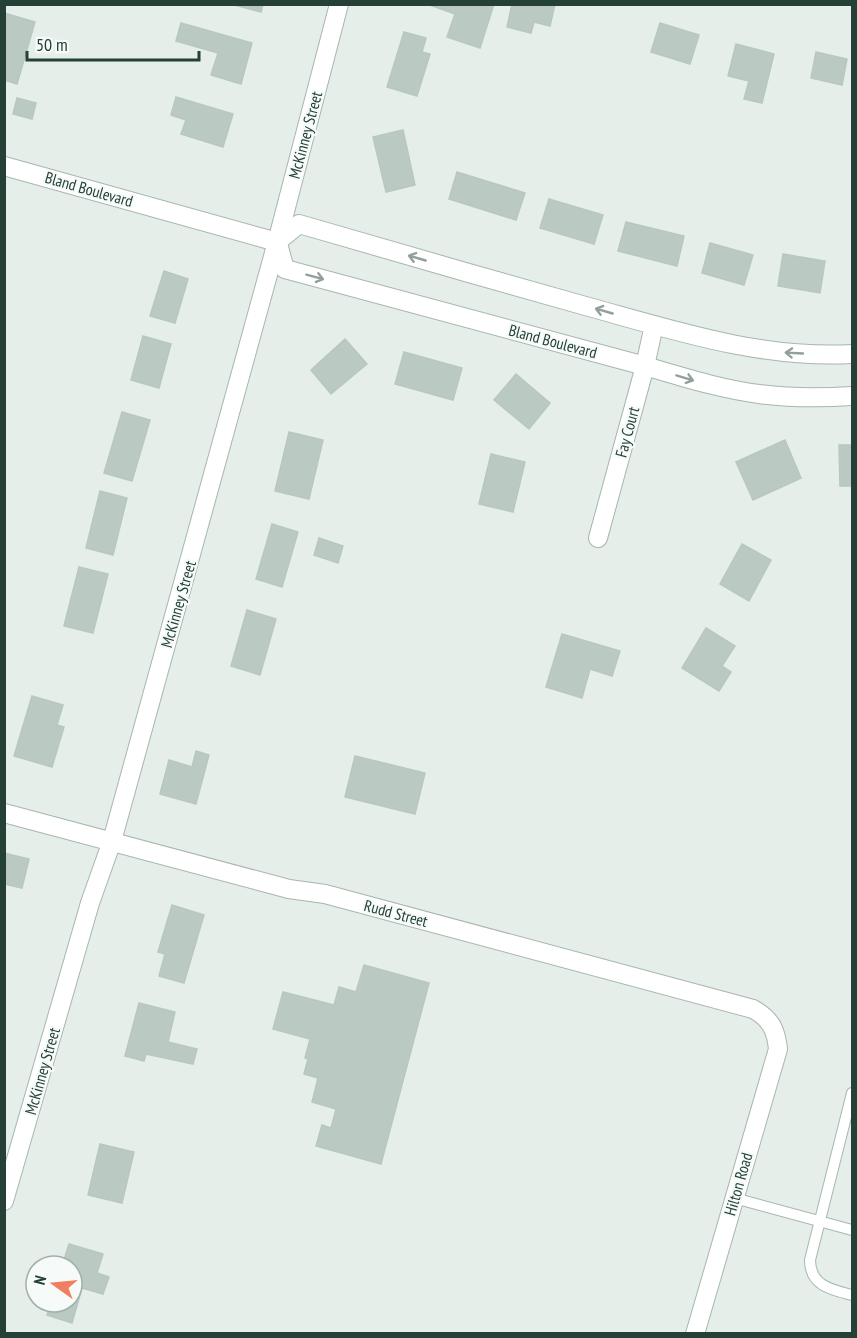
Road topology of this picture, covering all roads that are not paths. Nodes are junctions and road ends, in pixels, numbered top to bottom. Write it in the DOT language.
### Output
graph roads {
  1 [pos="339,4"];
  2 [pos="4,166"];
  3 [pos="277,242"];
  4 [pos="654,325"];
  5 [pos="852,354"];
  6 [pos="645,366"];
  7 [pos="852,396"];
  8 [pos="598,538"];
  9 [pos="4,813"];
  10 [pos="112,841"];
  11 [pos="776,1034"];
  12 [pos="852,1093"];
  13 [pos="849,1120"];
  14 [pos="734,1198"];
  15 [pos="4,1201"];
  16 [pos="820,1222"];
  17 [pos="852,1230"];
  18 [pos="852,1295"];
  19 [pos="695,1334"];
  1 -- 3 [label="street, McKinney Street"];
  2 -- 3 [label="street, Bland Boulevard"];
  4 -- 3 [label="street, one-way"];
  3 -- 6 [label="street, Bland Boulevard, one-way"];
  3 -- 10 [label="street, McKinney Street"];
  5 -- 4 [label="street, one-way"];
  4 -- 6 [label="street, Fay Court"];
  6 -- 7 [label="street, Bland Boulevard, one-way"];
  6 -- 8 [label="street, Fay Court"];
  9 -- 10 [label="street, Rudd Street"];
  10 -- 11 [label="street, Rudd Street"];
  10 -- 15 [label="street, McKinney Street"];
  11 -- 14 [label="street, Hilton Road"];
  12 -- 13 [label="lane"];
  13 -- 16 [label="lane"];
  14 -- 16 [label="lane"];
  14 -- 19 [label="street, Hilton Road"];
  16 -- 17 [label="lane"];
  16 -- 18 [label="lane"];
}
